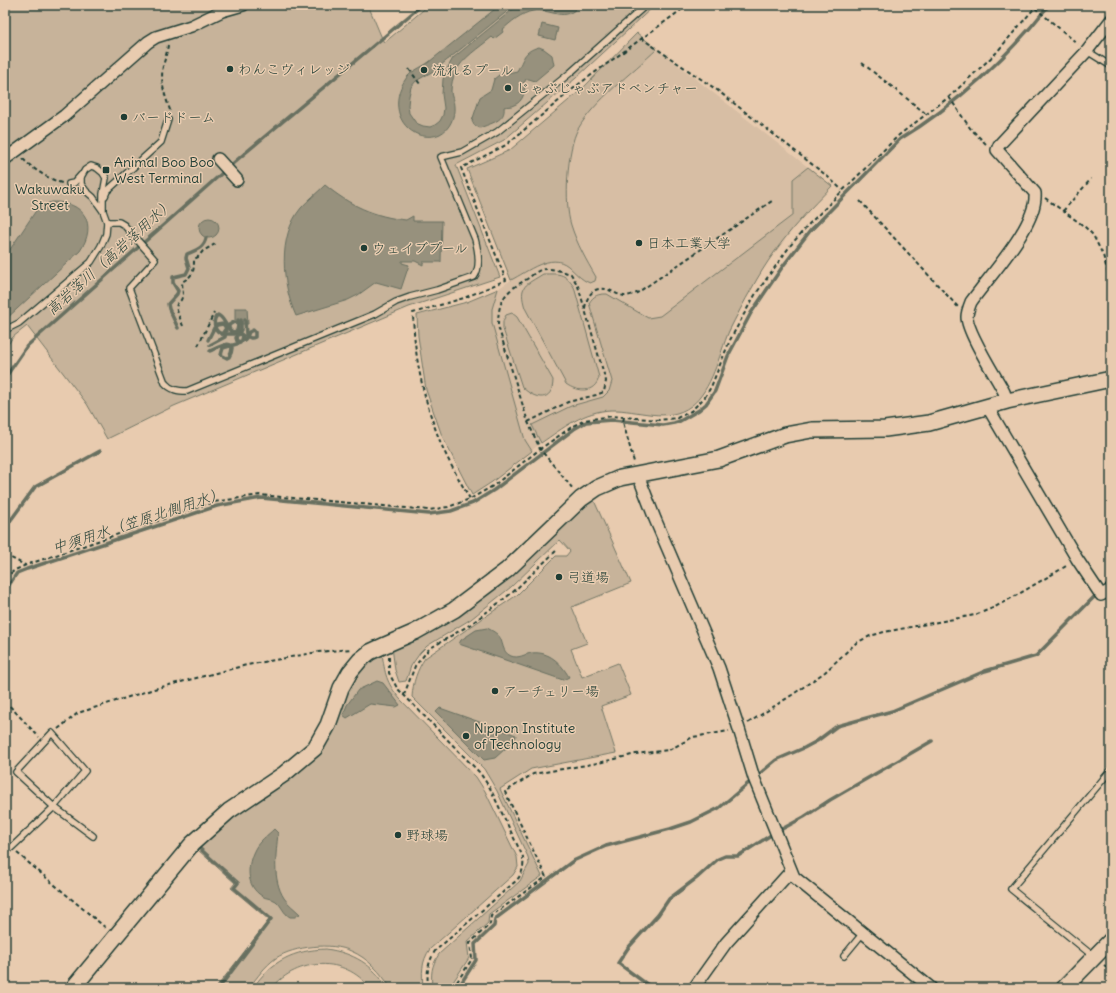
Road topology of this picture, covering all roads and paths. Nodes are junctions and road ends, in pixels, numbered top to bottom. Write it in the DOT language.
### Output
graph roads {
  1 [pos="243,5"];
  2 [pos="646,5"];
  3 [pos="688,5"];
  4 [pos="1036,6"];
  5 [pos="1111,20"];
  6 [pos="166,34"];
  7 [pos="641,38"];
  8 [pos="1087,51"];
  9 [pos="862,63"];
  10 [pos="1111,66"];
  11 [pos="409,69"];
  12 [pos="420,84"];
  13 [pos="948,97"];
  14 [pos="925,114"];
  15 [pos="168,120"];
  16 [pos="17,150"];
  17 [pos="997,150"];
  18 [pos="5,159"];
  19 [pos="218,159"];
  20 [pos="85,170"];
  21 [pos="103,173"];
  22 [pos="121,179"];
  23 [pos="1091,179"];
  24 [pos="237,180"];
  25 [pos="69,184"];
  26 [pos="842,190"];
  27 [pos="86,191"];
  28 [pos="1035,193"];
  29 [pos="772,201"];
  30 [pos="860,201"];
  31 [pos="103,202"];
  32 [pos="103,211"];
  33 [pos="1063,211"];
  34 [pos="107,222"];
  35 [pos="217,242"];
  36 [pos="1111,285"];
  37 [pos="585,309"];
  38 [pos="214,313"];
  39 [pos="967,317"];
  40 [pos="183,326"];
  41 [pos="5,330"];
  42 [pos="198,346"];
  43 [pos="1111,378"];
  44 [pos="1007,401"];
  45 [pos="987,406"];
  46 [pos="624,416"];
  47 [pos="528,422"];
  48 [pos="540,449"];
  49 [pos="636,469"];
  50 [pos="470,499"];
  51 [pos="581,499"];
  52 [pos="557,550"];
  53 [pos="5,555"];
  54 [pos="1077,559"];
  55 [pos="26,565"];
  56 [pos="5,578"];
  57 [pos="1111,590"];
  58 [pos="387,644"];
  59 [pos="370,652"];
  60 [pos="404,695"];
  61 [pos="5,701"];
  62 [pos="739,729"];
  63 [pos="52,733"];
  64 [pos="44,742"];
  65 [pos="1111,770"];
  66 [pos="54,807"];
  67 [pos="92,836"];
  68 [pos="12,848"];
  69 [pos="5,853"];
  70 [pos="791,871"];
  71 [pos="864,933"];
  72 [pos="115,936"];
  73 [pos="1111,940"];
  74 [pos="844,956"];
  75 [pos="1095,958"];
  76 [pos="73,988"];
  77 [pos="428,988"];
  78 [pos="453,988"];
  79 [pos="694,988"];
  80 [pos="931,988"];
  81 [pos="1064,988"];
  1 -- 6 [label="street"];
  2 -- 34 [label="lane"];
  3 -- 7 [label="path"];
  4 -- 8 [label="path"];
  4 -- 13 [label="path"];
  5 -- 8 [label="street"];
  6 -- 15 [label="path"];
  6 -- 16 [label="street"];
  7 -- 26 [label="path"];
  7 -- 50 [label="path"];
  8 -- 10 [label="lane"];
  8 -- 17 [label="street"];
  9 -- 14 [label="path"];
  11 -- 12 [label="path"];
  13 -- 14 [label="path"];
  13 -- 17 [label="path"];
  14 -- 26 [label="path"];
  15 -- 22 [label="lane"];
  16 -- 18 [label="street"];
  16 -- 25 [label="path"];
  17 -- 28 [label="street"];
  19 -- 24 [label="street"];
  20 -- 21 [label="lane"];
  20 -- 25 [label="lane"];
  20 -- 27 [label="lane"];
  21 -- 22 [label="lane"];
  21 -- 31 [label="lane"];
  22 -- 31 [label="lane"];
  23 -- 33 [label="path"];
  25 -- 27 [label="lane"];
  26 -- 46 [label="path"];
  27 -- 32 [label="lane"];
  28 -- 33 [label="path"];
  28 -- 39 [label="street"];
  29 -- 37 [label="path"];
  30 -- 39 [label="path"];
  31 -- 32 [label="lane"];
  32 -- 34 [label="lane"];
  33 -- 36 [label="path"];
  34 -- 41 [label="lane"];
  35 -- 40 [label="path"];
  37 -- 47 [label="path"];
  37 -- 47 [label="path"];
  38 -- 42 [label="path"];
  39 -- 44 [label="street"];
  43 -- 44 [label="street"];
  44 -- 45 [label="street"];
  45 -- 49 [label="street"];
  45 -- 54 [label="street"];
  46 -- 48 [label="path"];
  46 -- 49 [label="path"];
  47 -- 48 [label="path"];
  48 -- 50 [label="path"];
  48 -- 51 [label="path"];
  49 -- 51 [label="street"];
  49 -- 62 [label="street"];
  50 -- 55 [label="path"];
  51 -- 58 [label="street"];
  52 -- 60 [label="path"];
  53 -- 55 [label="path"];
  54 -- 57 [label="street"];
  54 -- 62 [label="path"];
  55 -- 56 [label="path"];
  58 -- 59 [label="street"];
  58 -- 60 [label="path"];
  59 -- 63 [label="path"];
  59 -- 72 [label="street"];
  60 -- 77 [label="path"];
  61 -- 64 [label="path"];
  62 -- 70 [label="street"];
  62 -- 78 [label="path"];
  63 -- 64 [label="lane"];
  63 -- 66 [label="lane"];
  64 -- 66 [label="lane"];
  65 -- 75 [label="lane"];
  66 -- 67 [label="lane"];
  66 -- 68 [label="lane"];
  68 -- 69 [label="lane"];
  68 -- 72 [label="path"];
  70 -- 71 [label="street"];
  70 -- 79 [label="street"];
  71 -- 74 [label="lane"];
  71 -- 80 [label="street"];
  72 -- 76 [label="street"];
  73 -- 75 [label="street"];
  75 -- 81 [label="street"];
}
